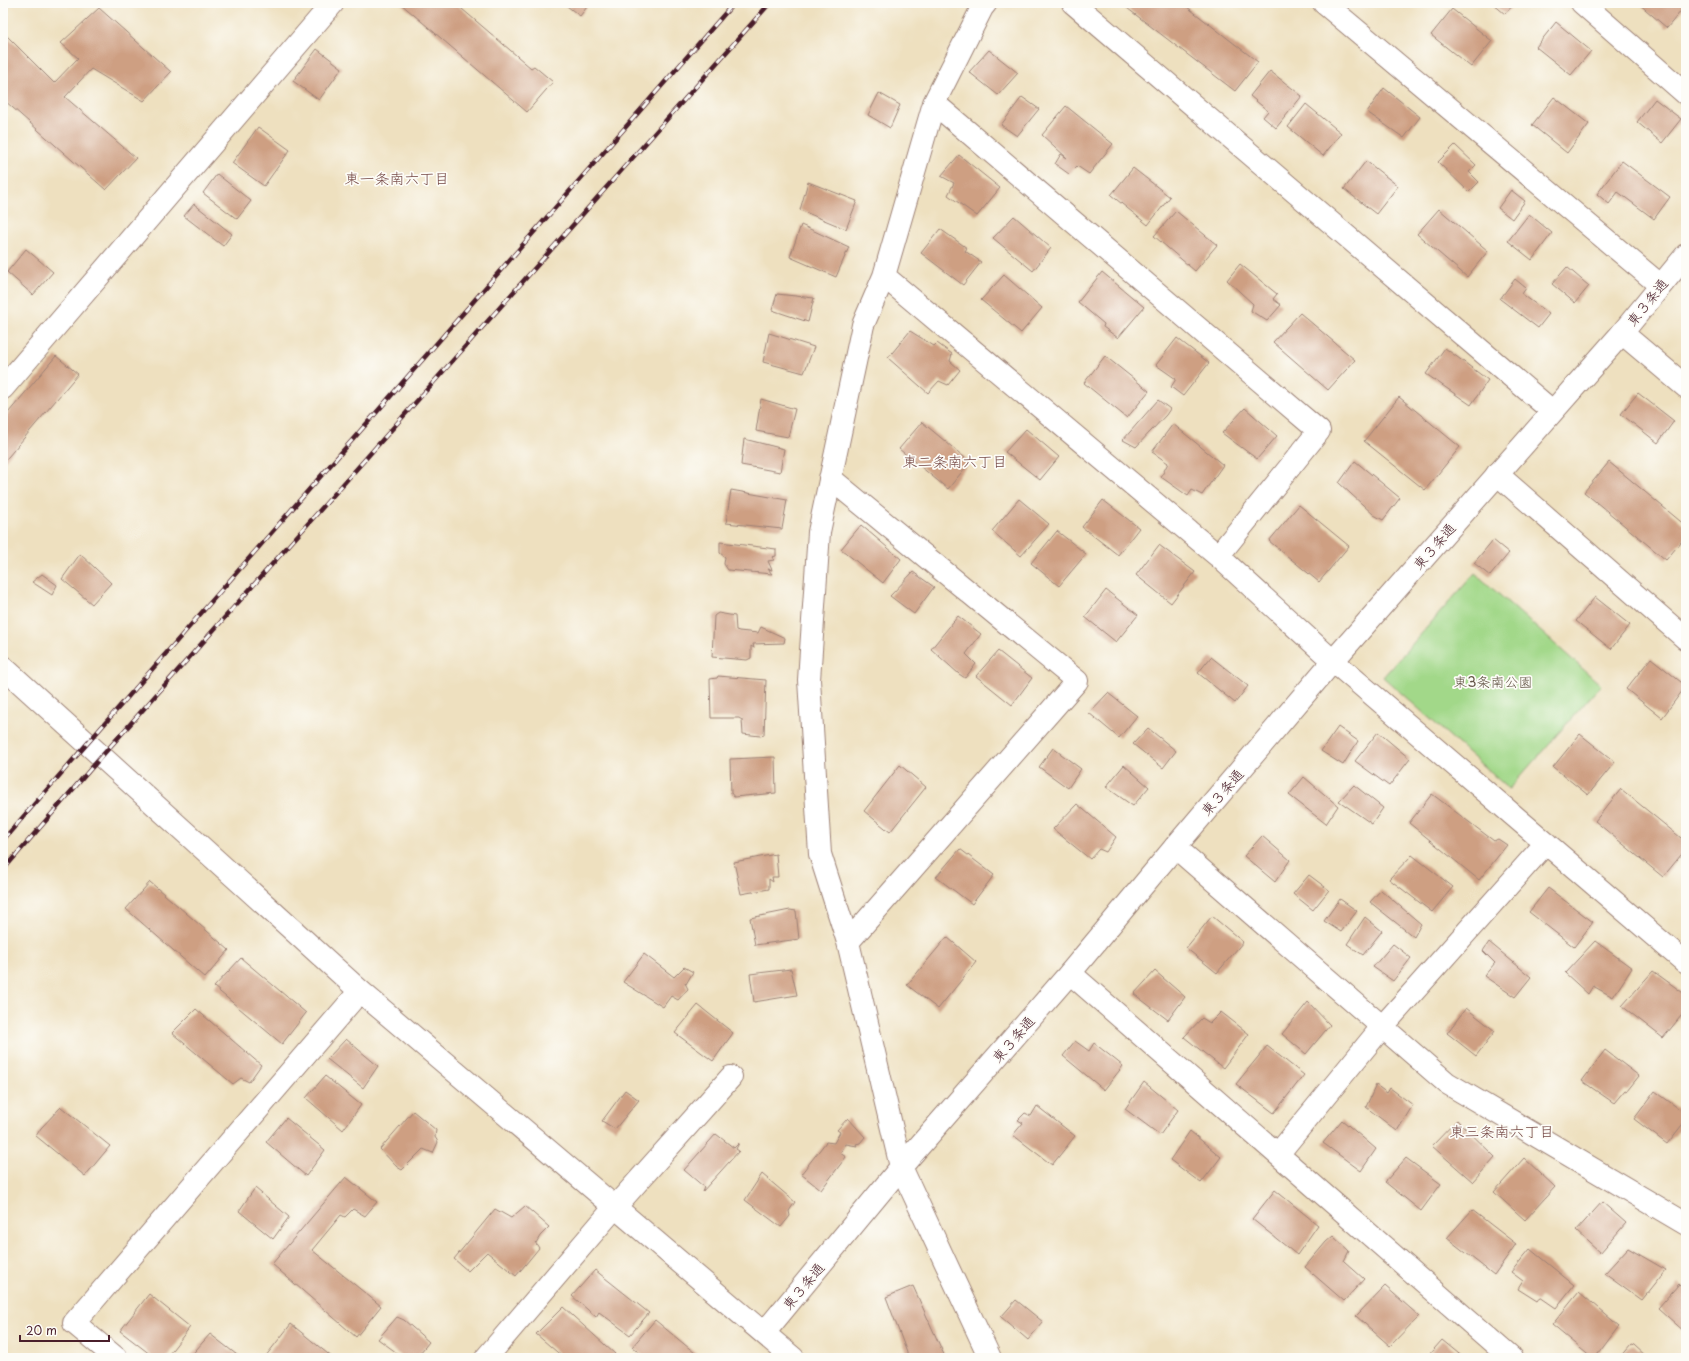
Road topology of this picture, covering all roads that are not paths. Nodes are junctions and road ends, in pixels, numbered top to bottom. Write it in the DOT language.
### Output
graph roads {
  1 [pos="333,3"];
  2 [pos="986,3"];
  3 [pos="1073,3"];
  4 [pos="1324,3"];
  5 [pos="1582,3"];
  6 [pos="1686,94"];
  7 [pos="934,103"];
  8 [pos="1686,255"];
  9 [pos="884,276"];
  10 [pos="1660,285"];
  11 [pos="1622,333"];
  12 [pos="1686,387"];
  13 [pos="3,388"];
  14 [pos="1552,411"];
  15 [pos="1497,474"];
  16 [pos="830,478"];
  17 [pos="1218,556"];
  18 [pos="1686,639"];
  19 [pos="1334,661"];
  20 [pos="3,668"];
  21 [pos="1546,843"];
  22 [pos="1175,847"];
  23 [pos="848,942"];
  24 [pos="1686,963"];
  25 [pos="1070,973"];
  26 [pos="360,991"];
  27 [pos="1382,1027"];
  28 [pos="731,1077"];
  29 [pos="1278,1154"];
  30 [pos="901,1167"];
  31 [pos="615,1207"];
  32 [pos="1686,1224"];
  33 [pos="764,1333"];
  34 [pos="785,1355"];
  35 [pos="116,1358"];
  36 [pos="486,1358"];
  37 [pos="990,1358"];
  38 [pos="1510,1358"];
  1 -- 13 [label="street"];
  2 -- 7 [label="street"];
  3 -- 14 [label="street"];
  4 -- 10 [label="street"];
  5 -- 6 [label="street"];
  7 -- 9 [label="street"];
  7 -- 17 [label="street"];
  8 -- 10 [label="street, 東３条通"];
  9 -- 16 [label="street"];
  9 -- 17 [label="street"];
  10 -- 11 [label="street, 東３条通"];
  11 -- 12 [label="street"];
  11 -- 14 [label="street, 東３条通"];
  14 -- 15 [label="street, 東３条通"];
  15 -- 18 [label="street"];
  15 -- 19 [label="street, 東３条通"];
  16 -- 23 [label="street"];
  16 -- 23 [label="street"];
  17 -- 19 [label="street"];
  19 -- 21 [label="street"];
  19 -- 22 [label="street, 東３条通"];
  20 -- 26 [label="street"];
  21 -- 24 [label="street"];
  21 -- 27 [label="street"];
  22 -- 25 [label="street, 東３条通"];
  22 -- 27 [label="street"];
  23 -- 30 [label="street"];
  25 -- 29 [label="street"];
  25 -- 30 [label="street, 東３条通"];
  26 -- 31 [label="street"];
  26 -- 35 [label="street"];
  27 -- 29 [label="street"];
  27 -- 32 [label="street"];
  28 -- 31 [label="street"];
  29 -- 38 [label="street"];
  30 -- 33 [label="street, 東３条通"];
  30 -- 37 [label="street"];
  31 -- 33 [label="street"];
  31 -- 36 [label="street"];
  33 -- 34 [label="street"];
}
